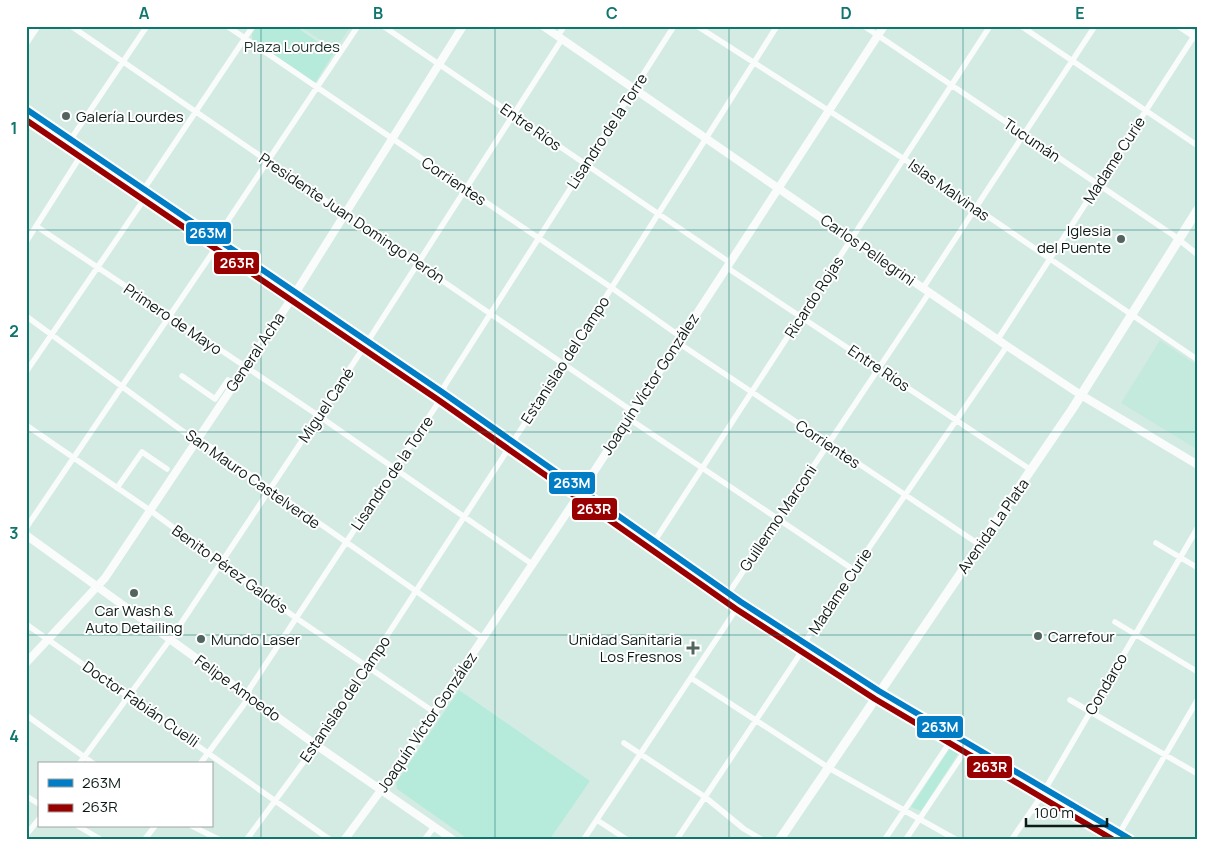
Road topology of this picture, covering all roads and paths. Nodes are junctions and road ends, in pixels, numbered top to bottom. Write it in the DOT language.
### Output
graph roads {
  1 [pos="36,26"];
  2 [pos="71,26"];
  3 [pos="147,26"];
  4 [pos="227,26"];
  5 [pos="254,26"];
  6 [pos="358,26"];
  7 [pos="383,26"];
  8 [pos="463,26"];
  9 [pos="543,26"];
  10 [pos="564,26"];
  11 [pos="674,26"];
  12 [pos="698,26"];
  13 [pos="777,26"];
  14 [pos="864,26"];
  15 [pos="884,26"];
  16 [pos="990,26"];
  17 [pos="1021,26"];
  18 [pos="1095,26"];
  19 [pos="1180,26"];
  20 [pos="1197,35"];
  21 [pos="878,36"];
  22 [pos="560,38"];
  23 [pos="245,39"];
  24 [pos="26,41"];
  25 [pos="1072,61"];
  26 [pos="122,63"];
  27 [pos="753,63"];
  28 [pos="439,64"];
  29 [pos="951,86"];
  30 [pos="317,88"];
  31 [pos="634,89"];
  32 [pos="26,109"];
  33 [pos="830,110"];
  34 [pos="1145,111"];
  35 [pos="196,112"];
  36 [pos="512,114"];
  37 [pos="1024,134"];
  38 [pos="392,138"];
  39 [pos="706,138"];
  40 [pos="71,139"];
  41 [pos="1198,146"];
  42 [pos="85,149"];
  43 [pos="904,159"];
  44 [pos="268,161"];
  45 [pos="585,164"];
  46 [pos="1098,184"];
  47 [pos="466,188"];
  48 [pos="778,188"];
  49 [pos="147,190"];
  50 [pos="975,209"];
  51 [pos="1198,209"];
  52 [pos="344,212"];
  53 [pos="658,214"];
  54 [pos="36,226"];
  55 [pos="851,238"];
  56 [pos="219,239"];
  57 [pos="538,240"];
  58 [pos="1178,241"];
  59 [pos="26,242"];
  60 [pos="1198,255"];
  61 [pos="1049,259"];
  62 [pos="418,263"];
  63 [pos="728,265"];
  64 [pos="97,267"];
  65 [pos="612,288"];
  66 [pos="926,290"];
  67 [pos="296,292"];
  68 [pos="491,313"];
  69 [pos="26,316"];
  70 [pos="170,316"];
  71 [pos="1132,316"];
  72 [pos="801,317"];
  73 [pos="52,334"];
  74 [pos="998,339"];
  75 [pos="679,340"];
  76 [pos="368,341"];
  77 [pos="1007,346"];
  78 [pos="1198,360"];
  79 [pos="564,363"];
  80 [pos="245,368"];
  81 [pos="879,368"];
  82 [pos="26,372"];
  83 [pos="182,376"];
  84 [pos="234,384"];
  85 [pos="123,386"];
  86 [pos="442,392"];
  87 [pos="752,393"];
  88 [pos="1081,395"];
  89 [pos="630,415"];
  90 [pos="319,416"];
  91 [pos="956,421"];
  92 [pos="26,425"];
  93 [pos="197,440"];
  94 [pos="513,442"];
  95 [pos="827,444"];
  96 [pos="74,458"];
  97 [pos="1198,465"];
  98 [pos="395,468"];
  99 [pos="702,468"];
  100 [pos="167,469"];
  101 [pos="1031,470"];
  102 [pos="117,488"];
  103 [pos="270,490"];
  104 [pos="582,490"];
  105 [pos="906,496"];
  106 [pos="151,511"];
  107 [pos="464,517"];
  108 [pos="777,520"];
  109 [pos="1198,527"];
  110 [pos="26,528"];
  111 [pos="26,535"];
  112 [pos="654,542"];
  113 [pos="345,543"];
  114 [pos="1156,543"];
  115 [pos="980,545"];
  116 [pos="1180,557"];
  117 [pos="221,563"];
  118 [pos="532,564"];
  119 [pos="1198,568"];
  120 [pos="854,570"];
  121 [pos="98,587"];
  122 [pos="416,591"];
  123 [pos="728,594"];
  124 [pos="741,602"];
  125 [pos="296,618"];
  126 [pos="1114,622"];
  127 [pos="26,624"];
  128 [pos="1135,634"];
  129 [pos="483,638"];
  130 [pos="49,639"];
  131 [pos="170,639"];
  132 [pos="805,644"];
  133 [pos="26,663"];
  134 [pos="368,666"];
  135 [pos="1198,672"];
  136 [pos="690,678"];
  137 [pos="879,691"];
  138 [pos="247,695"];
  139 [pos="128,696"];
  140 [pos="1198,698"];
  141 [pos="1070,700"];
  142 [pos="434,712"];
  143 [pos="1090,712"];
  144 [pos="26,715"];
  145 [pos="755,721"];
  146 [pos="954,736"];
  147 [pos="624,743"];
  148 [pos="316,745"];
  149 [pos="969,745"];
  150 [pos="209,752"];
  151 [pos="641,754"];
  152 [pos="1165,755"];
  153 [pos="84,757"];
  154 [pos="80,762"];
  155 [pos="91,762"];
  156 [pos="202,762"];
  157 [pos="829,768"];
  158 [pos="1198,774"];
  159 [pos="1045,789"];
  160 [pos="382,790"];
  161 [pos="26,796"];
  162 [pos="705,797"];
  163 [pos="276,800"];
  164 [pos="38,803"];
  165 [pos="904,810"];
  166 [pos="920,819"];
  167 [pos="38,820"];
  168 [pos="597,820"];
  169 [pos="434,827"];
  170 [pos="81,828"];
  171 [pos="153,828"];
  172 [pos="196,828"];
  173 [pos="26,835"];
  174 [pos="1118,836"];
  175 [pos="100,839"];
  176 [pos="145,839"];
  177 [pos="218,839"];
  178 [pos="247,839"];
  179 [pos="329,839"];
  180 [pos="345,839"];
  181 [pos="425,839"];
  182 [pos="452,839"];
  183 [pos="584,839"];
  184 [pos="626,839"];
  185 [pos="677,839"];
  186 [pos="761,839"];
  187 [pos="780,839"];
  188 [pos="885,839"];
  189 [pos="906,839"];
  190 [pos="955,839"];
  191 [pos="1012,839"];
  192 [pos="1130,839"];
  1 -- 24 [label="main road"];
  2 -- 26 [label="street, Presidente Juan Domingo Perón"];
  3 -- 26 [label="street"];
  4 -- 23 [label="street, Corrientes"];
  5 -- 23 [label="street"];
  6 -- 30 [label="street"];
  7 -- 28 [label="street, Entre Ríos"];
  8 -- 28 [label="street, General Acha"];
  9 -- 22 [label="street, Carlos Pellegrini"];
  10 -- 22 [label="street, Miguel Cané"];
  11 -- 31 [label="street, Lisandro de la Torre"];
  12 -- 27 [label="street, Islas Malvinas"];
  13 -- 27 [label="street, Estanislao del Campo"];
  14 -- 21 [label="street, Tucumán"];
  15 -- 21 [label="street, Joaquín Víctor González"];
  16 -- 29 [label="street, Ricardo Rojas"];
  17 -- 25 [label="street"];
  18 -- 25 [label="street, Guillermo Marconi"];
  19 -- 20 [label="street"];
  20 -- 34 [label="street, Madame Curie"];
  21 -- 29 [label="street, Tucumán"];
  21 -- 33 [label="street, Joaquín Víctor González"];
  22 -- 31 [label="street, Carlos Pellegrini"];
  22 -- 36 [label="street, Miguel Cané"];
  23 -- 30 [label="street, Corrientes"];
  23 -- 35 [label="street"];
  25 -- 34 [label="street"];
  25 -- 37 [label="street, Guillermo Marconi"];
  26 -- 35 [label="street, Presidente Juan Domingo Perón"];
  26 -- 40 [label="street"];
  27 -- 33 [label="street, Islas Malvinas"];
  27 -- 39 [label="street, Estanislao del Campo"];
  28 -- 36 [label="street, Entre Ríos"];
  28 -- 38 [label="street, General Acha"];
  29 -- 37 [label="street, Tucumán"];
  29 -- 43 [label="street, Ricardo Rojas"];
  30 -- 38 [label="street, Corrientes"];
  30 -- 44 [label="street"];
  31 -- 39 [label="street, Carlos Pellegrini"];
  31 -- 45 [label="street, Lisandro de la Torre"];
  32 -- 40 [label="street"];
  33 -- 43 [label="street, Islas Malvinas"];
  33 -- 48 [label="street, Joaquín Víctor González"];
  34 -- 41 [label="street"];
  34 -- 46 [label="street, Madame Curie"];
  35 -- 44 [label="street, Presidente Juan Domingo Perón"];
  35 -- 49 [label="street"];
  36 -- 45 [label="street, Entre Ríos"];
  36 -- 47 [label="street, Miguel Cané"];
  37 -- 46 [label="street, Tucumán"];
  37 -- 50 [label="street, Guillermo Marconi"];
  38 -- 47 [label="street, Corrientes"];
  38 -- 52 [label="street, General Acha"];
  39 -- 48 [label="street, Carlos Pellegrini"];
  39 -- 53 [label="street, Estanislao del Campo"];
  40 -- 42 [label="street"];
  42 -- 49 [label="street"];
  42 -- 54 [label="street"];
  43 -- 50 [label="street, Islas Malvinas"];
  43 -- 55 [label="street, Ricardo Rojas"];
  44 -- 52 [label="street, Presidente Juan Domingo Perón"];
  44 -- 56 [label="street"];
  45 -- 53 [label="street, Entre Ríos"];
  45 -- 57 [label="street, Lisandro de la Torre"];
  46 -- 58 [label="street, Tucumán"];
  46 -- 61 [label="street, Madame Curie"];
  47 -- 57 [label="street, Corrientes"];
  47 -- 62 [label="street, Miguel Cané"];
  48 -- 55 [label="street, Carlos Pellegrini"];
  48 -- 63 [label="street, Joaquín Víctor González"];
  49 -- 56 [label="street"];
  49 -- 64 [label="street"];
  50 -- 61 [label="street, Islas Malvinas"];
  50 -- 66 [label="street, Guillermo Marconi"];
  51 -- 58 [label="main road, Avenida La Plata"];
  52 -- 62 [label="street, Presidente Juan Domingo Perón"];
  52 -- 67 [label="street, General Acha"];
  53 -- 63 [label="street, Entre Ríos"];
  53 -- 65 [label="street, Estanislao del Campo"];
  54 -- 59 [label="street"];
  54 -- 64 [label="street, Primero de Mayo"];
  55 -- 66 [label="street, Carlos Pellegrini"];
  55 -- 72 [label="street, Ricardo Rojas"];
  56 -- 67 [label="street"];
  56 -- 70 [label="street"];
  57 -- 65 [label="street, Corrientes"];
  57 -- 68 [label="street, Lisandro de la Torre"];
  58 -- 60 [label="street, Tucumán"];
  58 -- 71 [label="main road, Avenida La Plata"];
  61 -- 71 [label="street, Islas Malvinas"];
  61 -- 74 [label="street, Madame Curie"];
  62 -- 68 [label="street, Presidente Juan Domingo Perón"];
  62 -- 76 [label="street, Miguel Cané"];
  63 -- 72 [label="street, Entre Ríos"];
  63 -- 75 [label="street, Joaquín Víctor González"];
  64 -- 70 [label="street, Primero de Mayo"];
  64 -- 73 [label="street"];
  65 -- 75 [label="street, Corrientes"];
  65 -- 79 [label="street, Estanislao del Campo"];
  66 -- 74 [label="street, Carlos Pellegrini"];
  66 -- 81 [label="street, Guillermo Marconi"];
  67 -- 76 [label="street"];
  67 -- 80 [label="street, General Acha"];
  68 -- 79 [label="street, Presidente Juan Domingo Perón"];
  68 -- 86 [label="street, Lisandro de la Torre"];
  69 -- 73 [label="street, San Mauro Castelverde"];
  70 -- 80 [label="street, Primero de Mayo"];
  70 -- 85 [label="street"];
  71 -- 78 [label="street, Islas Malvinas"];
  71 -- 88 [label="main road, Avenida La Plata"];
  72 -- 81 [label="street, Entre Ríos"];
  72 -- 87 [label="street, Ricardo Rojas"];
  73 -- 82 [label="street"];
  73 -- 85 [label="street, San Mauro Castelverde"];
  74 -- 77 [label="street, Carlos Pellegrini"];
  75 -- 87 [label="street, Corrientes"];
  75 -- 89 [label="street, Joaquín Víctor González"];
  76 -- 86 [label="street"];
  76 -- 90 [label="street, Miguel Cané"];
  77 -- 88 [label="street, Carlos Pellegrini"];
  77 -- 91 [label="street, Madame Curie"];
  79 -- 89 [label="street, Presidente Juan Domingo Perón"];
  79 -- 94 [label="street, Estanislao del Campo"];
  80 -- 84 [label="street, General Acha"];
  80 -- 90 [label="street, Primero de Mayo"];
  81 -- 91 [label="street, Entre Ríos"];
  81 -- 95 [label="street, Guillermo Marconi"];
  83 -- 84 [label="street"];
  84 -- 93 [label="street, General Acha"];
  85 -- 93 [label="street, San Mauro Castelverde"];
  85 -- 96 [label="street"];
  86 -- 94 [label="street"];
  86 -- 98 [label="street, Lisandro de la Torre"];
  87 -- 95 [label="street, Corrientes"];
  87 -- 99 [label="street, Ricardo Rojas"];
  88 -- 97 [label="street, Carlos Pellegrini"];
  88 -- 101 [label="main road, Avenida La Plata"];
  89 -- 99 [label="street, Presidente Juan Domingo Perón"];
  89 -- 104 [label="street, Joaquín Víctor González"];
  90 -- 98 [label="street, Primero de Mayo"];
  90 -- 103 [label="street, Miguel Cané"];
  91 -- 101 [label="street, Entre Ríos"];
  91 -- 105 [label="street, Madame Curie"];
  92 -- 96 [label="street, Benito Pérez Galdós"];
  93 -- 103 [label="street, San Mauro Castelverde"];
  93 -- 106 [label="street, General Acha"];
  94 -- 104 [label="street"];
  94 -- 107 [label="street, Estanislao del Campo"];
  95 -- 105 [label="street, Corrientes"];
  95 -- 108 [label="street, Guillermo Marconi"];
  96 -- 102 [label="street, Benito Pérez Galdós"];
  96 -- 110 [label="street"];
  98 -- 107 [label="street, Primero de Mayo"];
  98 -- 113 [label="street, Lisandro de la Torre"];
  99 -- 108 [label="street, Presidente Juan Domingo Perón"];
  99 -- 112 [label="street, Ricardo Rojas"];
  100 -- 102 [label="street"];
  101 -- 115 [label="main road, Avenida La Plata"];
  102 -- 106 [label="street, Benito Pérez Galdós"];
  103 -- 113 [label="street, San Mauro Castelverde"];
  103 -- 117 [label="street, Miguel Cané"];
  104 -- 112 [label="street"];
  104 -- 118 [label="street, Joaquín Víctor González"];
  105 -- 115 [label="street, Corrientes"];
  105 -- 120 [label="street, Madame Curie"];
  106 -- 117 [label="street, Benito Pérez Galdós"];
  106 -- 121 [label="street, General Acha"];
  107 -- 118 [label="street, Primero de Mayo"];
  107 -- 122 [label="street, Estanislao del Campo"];
  108 -- 120 [label="street, Presidente Juan Domingo Perón"];
  108 -- 123 [label="street, Guillermo Marconi"];
  109 -- 116 [label="street, Condarco"];
  111 -- 121 [label="street, Felipe Amoedo"];
  112 -- 123 [label="street"];
  113 -- 122 [label="street, San Mauro Castelverde"];
  113 -- 125 [label="street, Lisandro de la Torre"];
  114 -- 116 [label="street"];
  115 -- 137 [label="main road, Avenida La Plata"];
  116 -- 119 [label="street"];
  116 -- 128 [label="street, Condarco"];
  117 -- 125 [label="street, Benito Pérez Galdós"];
  117 -- 131 [label="street, Miguel Cané"];
  118 -- 129 [label="street, Joaquín Víctor González"];
  120 -- 132 [label="street, Madame Curie"];
  121 -- 130 [label="street, General Acha"];
  121 -- 131 [label="street, Felipe Amoedo"];
  122 -- 129 [label="street, San Mauro Castelverde"];
  122 -- 134 [label="street, Estanislao del Campo"];
  123 -- 124 [label="street"];
  124 -- 132 [label="street"];
  124 -- 136 [label="street"];
  125 -- 134 [label="street, Benito Pérez Galdós"];
  125 -- 138 [label="street, Lisandro de la Torre"];
  126 -- 128 [label="street"];
  127 -- 130 [label="street, Doctor Fabián Cuelli"];
  128 -- 135 [label="street"];
  128 -- 143 [label="street, Condarco"];
  129 -- 142 [label="street, Joaquín Víctor González"];
  130 -- 133 [label="street, General Acha"];
  130 -- 139 [label="street, Doctor Fabián Cuelli"];
  131 -- 138 [label="street, Felipe Amoedo"];
  131 -- 139 [label="street, Miguel Cané"];
  132 -- 137 [label="street"];
  132 -- 145 [label="street, Madame Curie"];
  134 -- 142 [label="street, Benito Pérez Galdós"];
  134 -- 148 [label="street, Estanislao del Campo"];
  136 -- 145 [label="street"];
  136 -- 151 [label="street"];
  137 -- 146 [label="street"];
  137 -- 157 [label="main road, Avenida La Plata"];
  138 -- 148 [label="street, Felipe Amoedo"];
  138 -- 150 [label="street, Lisandro de la Torre"];
  139 -- 150 [label="street, Doctor Fabián Cuelli"];
  139 -- 153 [label="street, Miguel Cané"];
  140 -- 152 [label="street"];
  141 -- 143 [label="street"];
  142 -- 160 [label="street, Joaquín Víctor González"];
  143 -- 152 [label="street"];
  143 -- 159 [label="street, Condarco"];
  144 -- 153 [label="street"];
  145 -- 157 [label="street"];
  145 -- 162 [label="street, Madame Curie"];
  146 -- 149 [label="street"];
  146 -- 165 [label="street"];
  147 -- 151 [label="street"];
  148 -- 160 [label="street, Felipe Amoedo"];
  148 -- 163 [label="street, Estanislao del Campo"];
  149 -- 159 [label="street"];
  149 -- 166 [label="street"];
  150 -- 156 [label="street, Lisandro de la Torre"];
  150 -- 163 [label="street, Doctor Fabián Cuelli"];
  151 -- 162 [label="street"];
  151 -- 168 [label="street"];
  152 -- 158 [label="street"];
  152 -- 174 [label="street"];
  153 -- 154 [label="street, Miguel Cané"];
  153 -- 155 [label="street"];
  157 -- 165 [label="street"];
  157 -- 187 [label="main road, Avenida La Plata"];
  159 -- 174 [label="street"];
  159 -- 191 [label="street, Condarco"];
  160 -- 169 [label="street, Felipe Amoedo"];
  160 -- 180 [label="street, Joaquín Víctor González"];
  161 -- 164 [label="street"];
  162 -- 185 [label="street, Madame Curie"];
  162 -- 186 [label="street"];
  163 -- 178 [label="street, Estanislao del Campo"];
  163 -- 179 [label="street, Doctor Fabián Cuelli"];
  165 -- 166 [label="street"];
  165 -- 188 [label="street"];
  166 -- 189 [label="street"];
  166 -- 190 [label="street"];
  167 -- 173 [label="street"];
  168 -- 183 [label="street"];
  168 -- 184 [label="street"];
  169 -- 181 [label="street"];
  169 -- 182 [label="street, Felipe Amoedo"];
  170 -- 175 [label="street"];
  171 -- 176 [label="street"];
  172 -- 177 [label="street"];
  174 -- 192 [label="street"];
}
